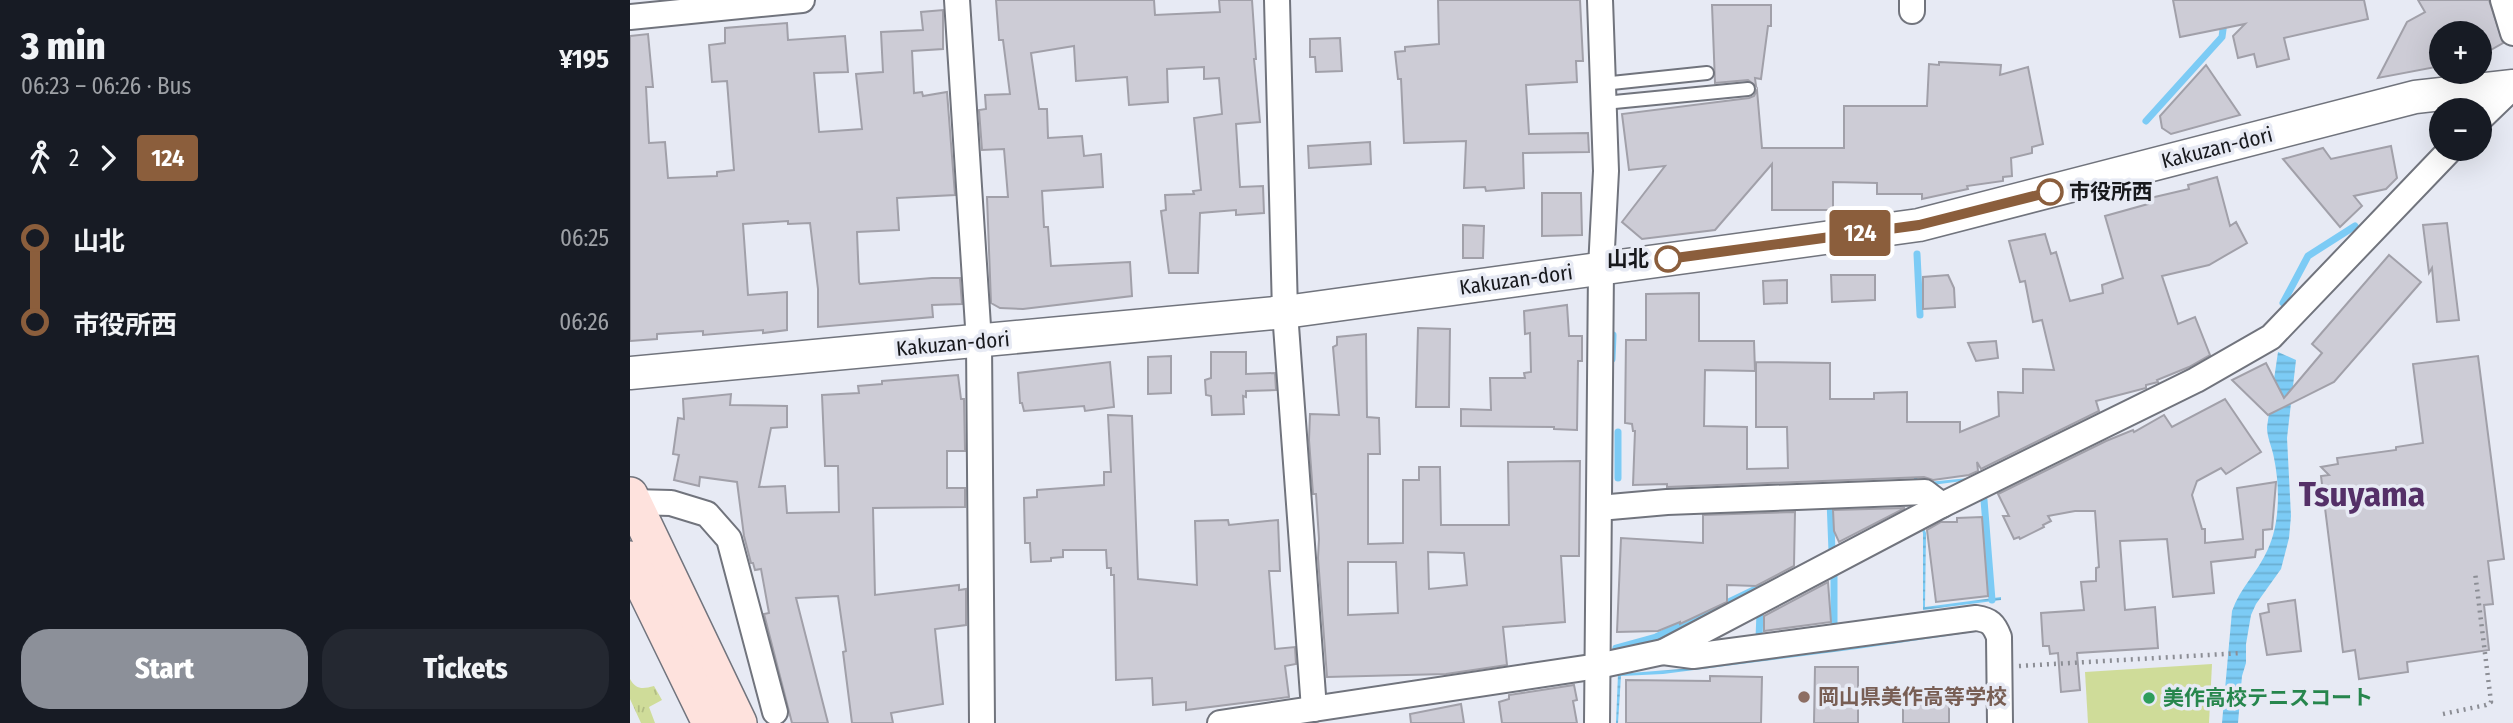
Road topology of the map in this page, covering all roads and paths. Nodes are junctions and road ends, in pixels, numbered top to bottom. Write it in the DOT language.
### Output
graph roads {
  1 [pos="802,0"];
  2 [pos="957,0"];
  3 [pos="1277,0"];
  4 [pos="1600,0"];
  5 [pos="2503,0"];
  6 [pos="630,17"];
  7 [pos="2513,33"];
  8 [pos="1707,73"];
  9 [pos="2513,86"];
  10 [pos="1748,89"];
  11 [pos="1603,94"];
  12 [pos="2492,107"];
  13 [pos="2440,161"];
  14 [pos="1601,268"];
  15 [pos="1285,312"];
  16 [pos="979,342"];
  17 [pos="630,373"];
  18 [pos="632,498"];
  19 [pos="1942,505"];
  20 [pos="1599,508"];
  21 [pos="630,559"];
  22 [pos="2475,572"];
  23 [pos="1663,652"];
  24 [pos="2242,653"];
  25 [pos="1598,666"];
  26 [pos="2001,667"];
  27 [pos="1314,709"];
  28 [pos="775,712"];
  29 [pos="2442,714"];
  30 [pos="710,723"];
  31 [pos="739,723"];
  32 [pos="982,723"];
  33 [pos="1220,723"];
  34 [pos="1597,723"];
  35 [pos="2000,723"];
  1 -- 6 [label="street"];
  2 -- 16 [label="street"];
  3 -- 15 [label="street"];
  4 -- 11 [label="street"];
  5 -- 7 [label="street"];
  8 -- 11 [label="lane"];
  9 -- 12 [label="street"];
  9 -- 14 [label="street, Kakuzan-dori"];
  10 -- 11 [label="lane"];
  11 -- 14 [label="street"];
  13 -- 19 [label="street"];
  14 -- 15 [label="street, Kakuzan-dori"];
  14 -- 20 [label="street"];
  15 -- 16 [label="street, Kakuzan-dori"];
  15 -- 27 [label="street"];
  16 -- 17 [label="street, Kakuzan-dori"];
  16 -- 32 [label="street"];
  18 -- 28 [label="street"];
  18 -- 31 [label="main road"];
  19 -- 20 [label="street"];
  19 -- 23 [label="street"];
  20 -- 25 [label="street"];
  21 -- 30 [label="main road"];
  22 -- 29 [label="path"];
  23 -- 25 [label="street"];
  23 -- 26 [label="street"];
  24 -- 26 [label="path"];
  25 -- 27 [label="street"];
  25 -- 34 [label="street"];
  26 -- 35 [label="street"];
  27 -- 33 [label="street"];
}
